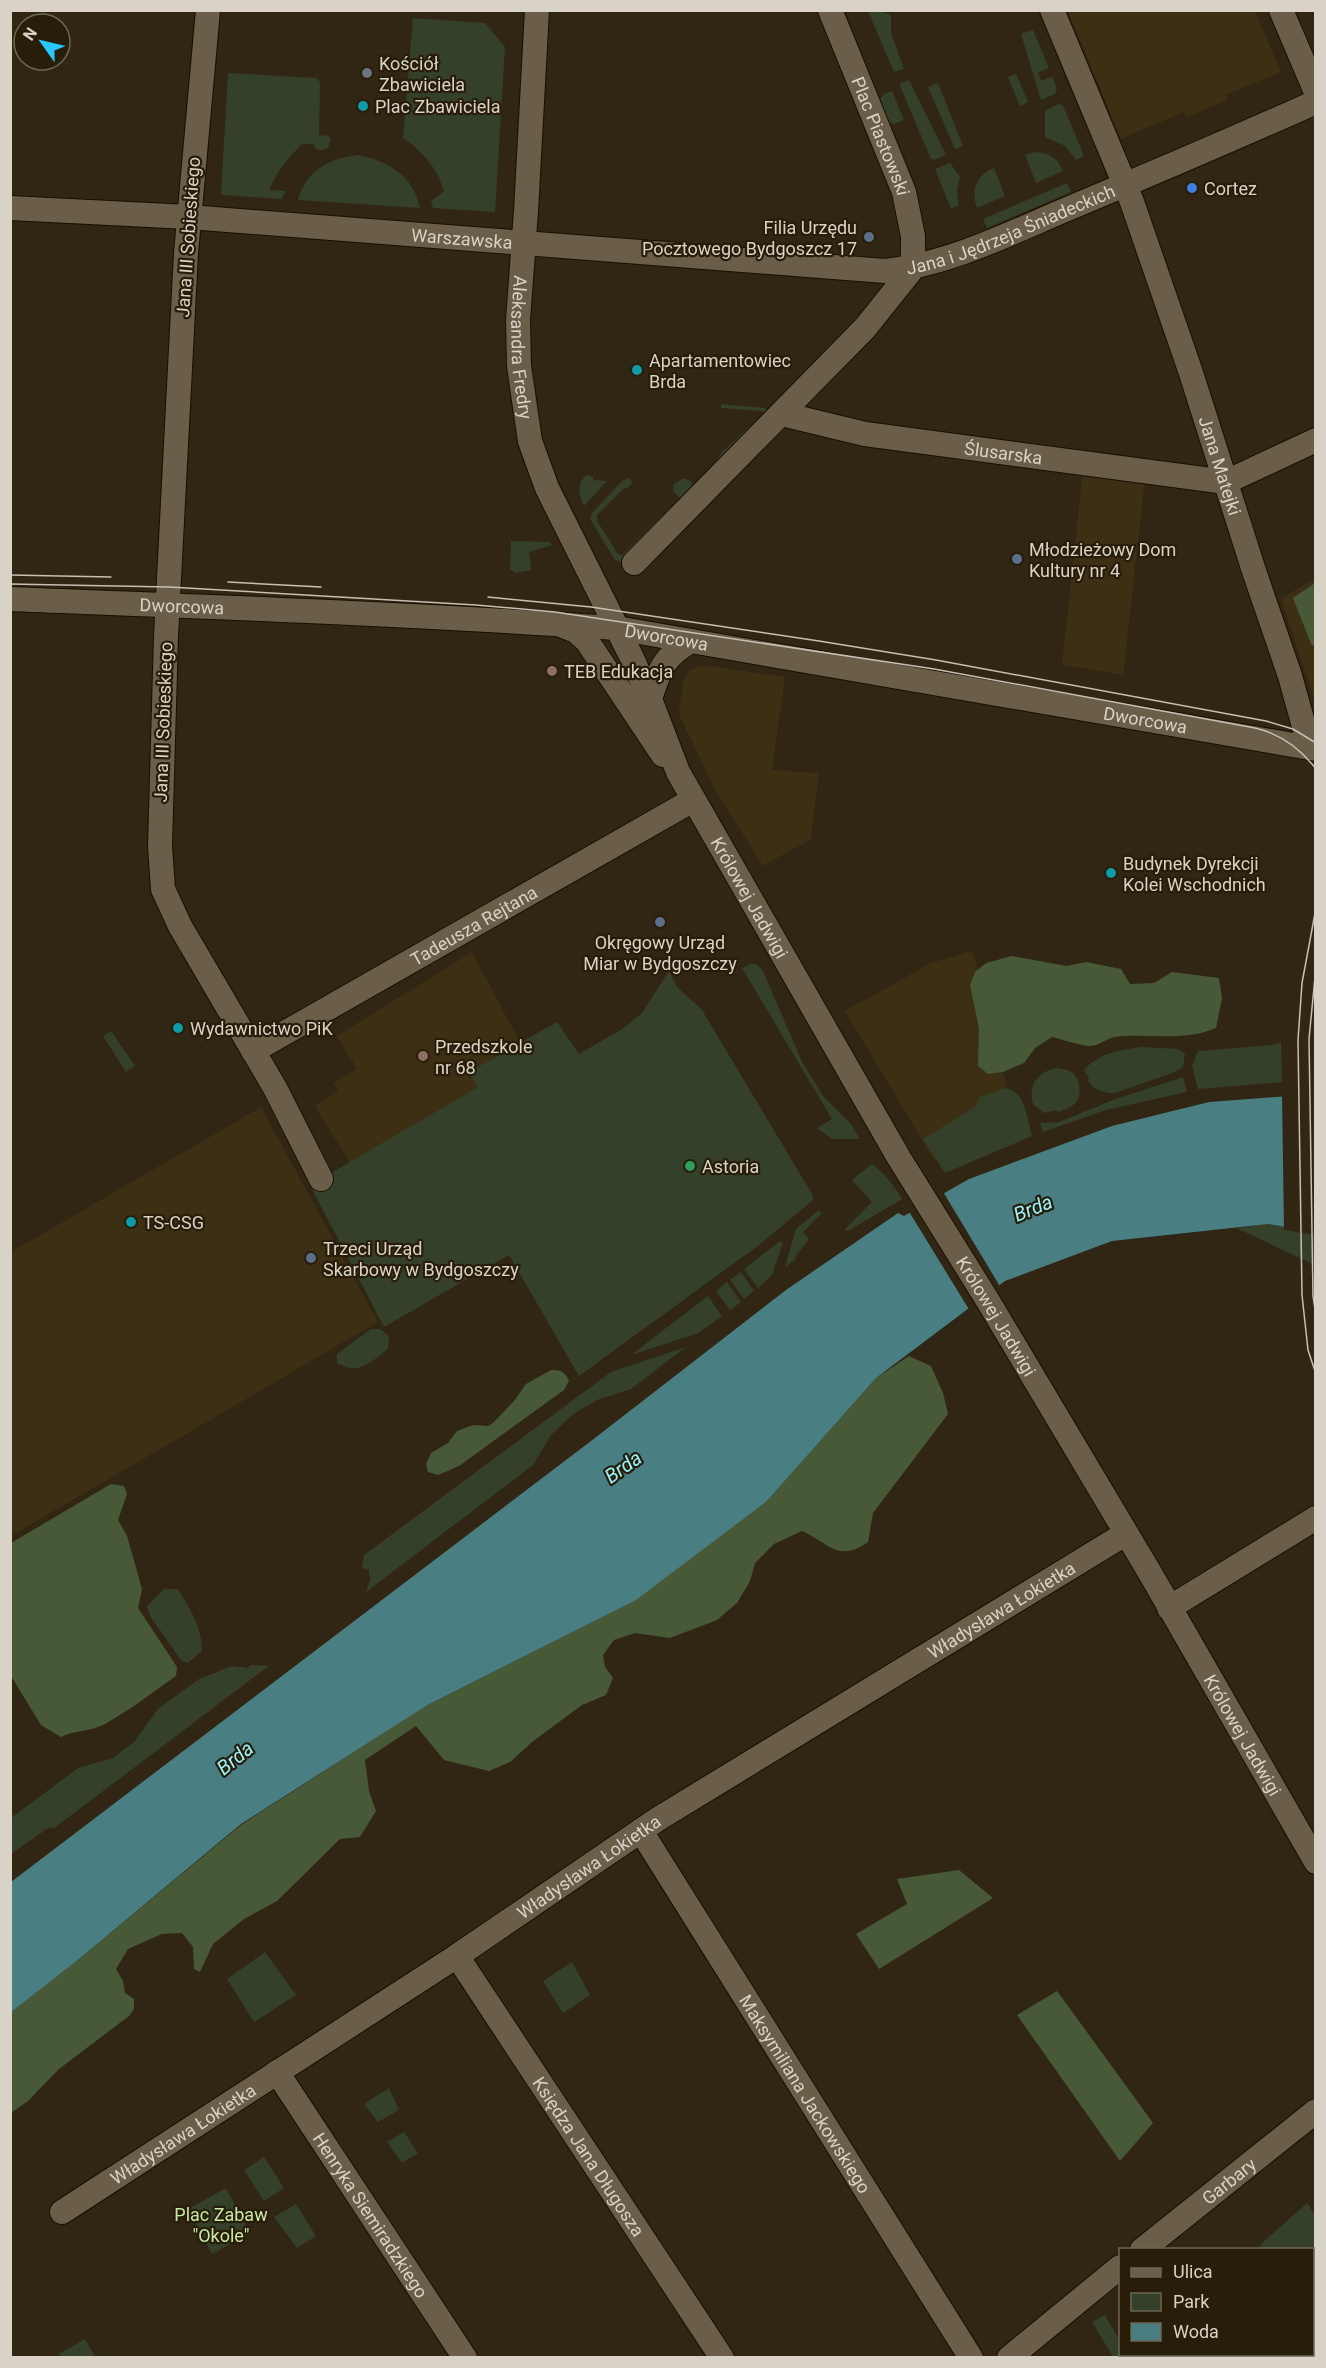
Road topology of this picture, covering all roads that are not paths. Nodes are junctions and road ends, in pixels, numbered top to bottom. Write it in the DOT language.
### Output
graph roads {
  1 [pos="208,10"];
  2 [pos="537,10"];
  3 [pos="831,10"];
  4 [pos="1052,10"];
  5 [pos="1281,10"];
  6 [pos="1316,92"];
  7 [pos="1316,102"];
  8 [pos="1125,186"];
  9 [pos="10,208"];
  10 [pos="189,218"];
  11 [pos="524,243"];
  12 [pos="913,268"];
  13 [pos="782,414"];
  14 [pos="1316,440"];
  15 [pos="1226,482"];
  16 [pos="634,563"];
  17 [pos="10,598"];
  18 [pos="168,604"];
  19 [pos="561,625"];
  20 [pos="616,628"];
  21 [pos="691,641"];
  22 [pos="650,699"];
  23 [pos="1313,748"];
  24 [pos="678,772"];
  25 [pos="693,800"];
  26 [pos="253,1051"];
  27 [pos="321,1179"];
  28 [pos="1316,1518"];
  29 [pos="1125,1534"];
  30 [pos="1169,1608"];
  31 [pos="641,1831"];
  32 [pos="1316,1862"];
  33 [pos="457,1956"];
  34 [pos="277,2072"];
  35 [pos="1316,2110"];
  36 [pos="62,2212"];
  37 [pos="1144,2248"];
  38 [pos="1119,2268"];
  39 [pos="465,2358"];
  40 [pos="722,2358"];
  41 [pos="971,2358"];
  42 [pos="1009,2358"];
  1 -- 10 [label="street, Jana III Sobieskiego"];
  2 -- 11 [label="street, Aleksandra Fredry"];
  3 -- 12 [label="street, Plac Piastowski"];
  4 -- 8 [label="street, Jana Matejki"];
  5 -- 6 [label="street"];
  7 -- 8 [label="street, Jana i Jędrzeja Śniadeckich"];
  8 -- 12 [label="street, Jana i Jędrzeja Śniadeckich"];
  8 -- 15 [label="street, Jana Matejki"];
  9 -- 10 [label="street, Warszawska"];
  10 -- 11 [label="street, Warszawska"];
  10 -- 18 [label="street, Jana III Sobieskiego"];
  11 -- 12 [label="street, Warszawska"];
  11 -- 20 [label="street, Aleksandra Fredry"];
  12 -- 13 [label="street, Jana i Jędrzeja Śniadeckich"];
  13 -- 15 [label="street, Ślusarska"];
  13 -- 16 [label="street, Jana i Jędrzeja Śniadeckich"];
  14 -- 15 [label="street"];
  15 -- 23 [label="street, Jana Matejki"];
  17 -- 18 [label="street, Dworcowa"];
  18 -- 19 [label="street, Dworcowa"];
  18 -- 26 [label="street, Jana III Sobieskiego"];
  19 -- 20 [label="street, Dworcowa"];
  19 -- 24 [label="street, Królowej Jadwigi"];
  20 -- 21 [label="street, Dworcowa"];
  20 -- 22 [label="street, Królowej Jadwigi"];
  21 -- 22 [label="street"];
  21 -- 23 [label="street, Dworcowa"];
  22 -- 24 [label="street, Królowej Jadwigi"];
  24 -- 25 [label="street, Królowej Jadwigi"];
  25 -- 26 [label="street, Tadeusza Rejtana"];
  25 -- 29 [label="street, Królowej Jadwigi"];
  26 -- 27 [label="street, Jana III Sobieskiego"];
  28 -- 30 [label="street"];
  29 -- 30 [label="street, Królowej Jadwigi"];
  29 -- 31 [label="street, Władysława Łokietka"];
  30 -- 32 [label="street, Królowej Jadwigi"];
  31 -- 33 [label="street, Władysława Łokietka"];
  31 -- 41 [label="street, Maksymiliana Jackowskiego"];
  33 -- 34 [label="street, Władysława Łokietka"];
  33 -- 40 [label="street, Księdza Jana Długosza"];
  34 -- 36 [label="street, Władysława Łokietka"];
  34 -- 39 [label="street, Henryka Siemiradzkiego"];
  35 -- 37 [label="street, Garbary"];
  38 -- 42 [label="street"];
}
